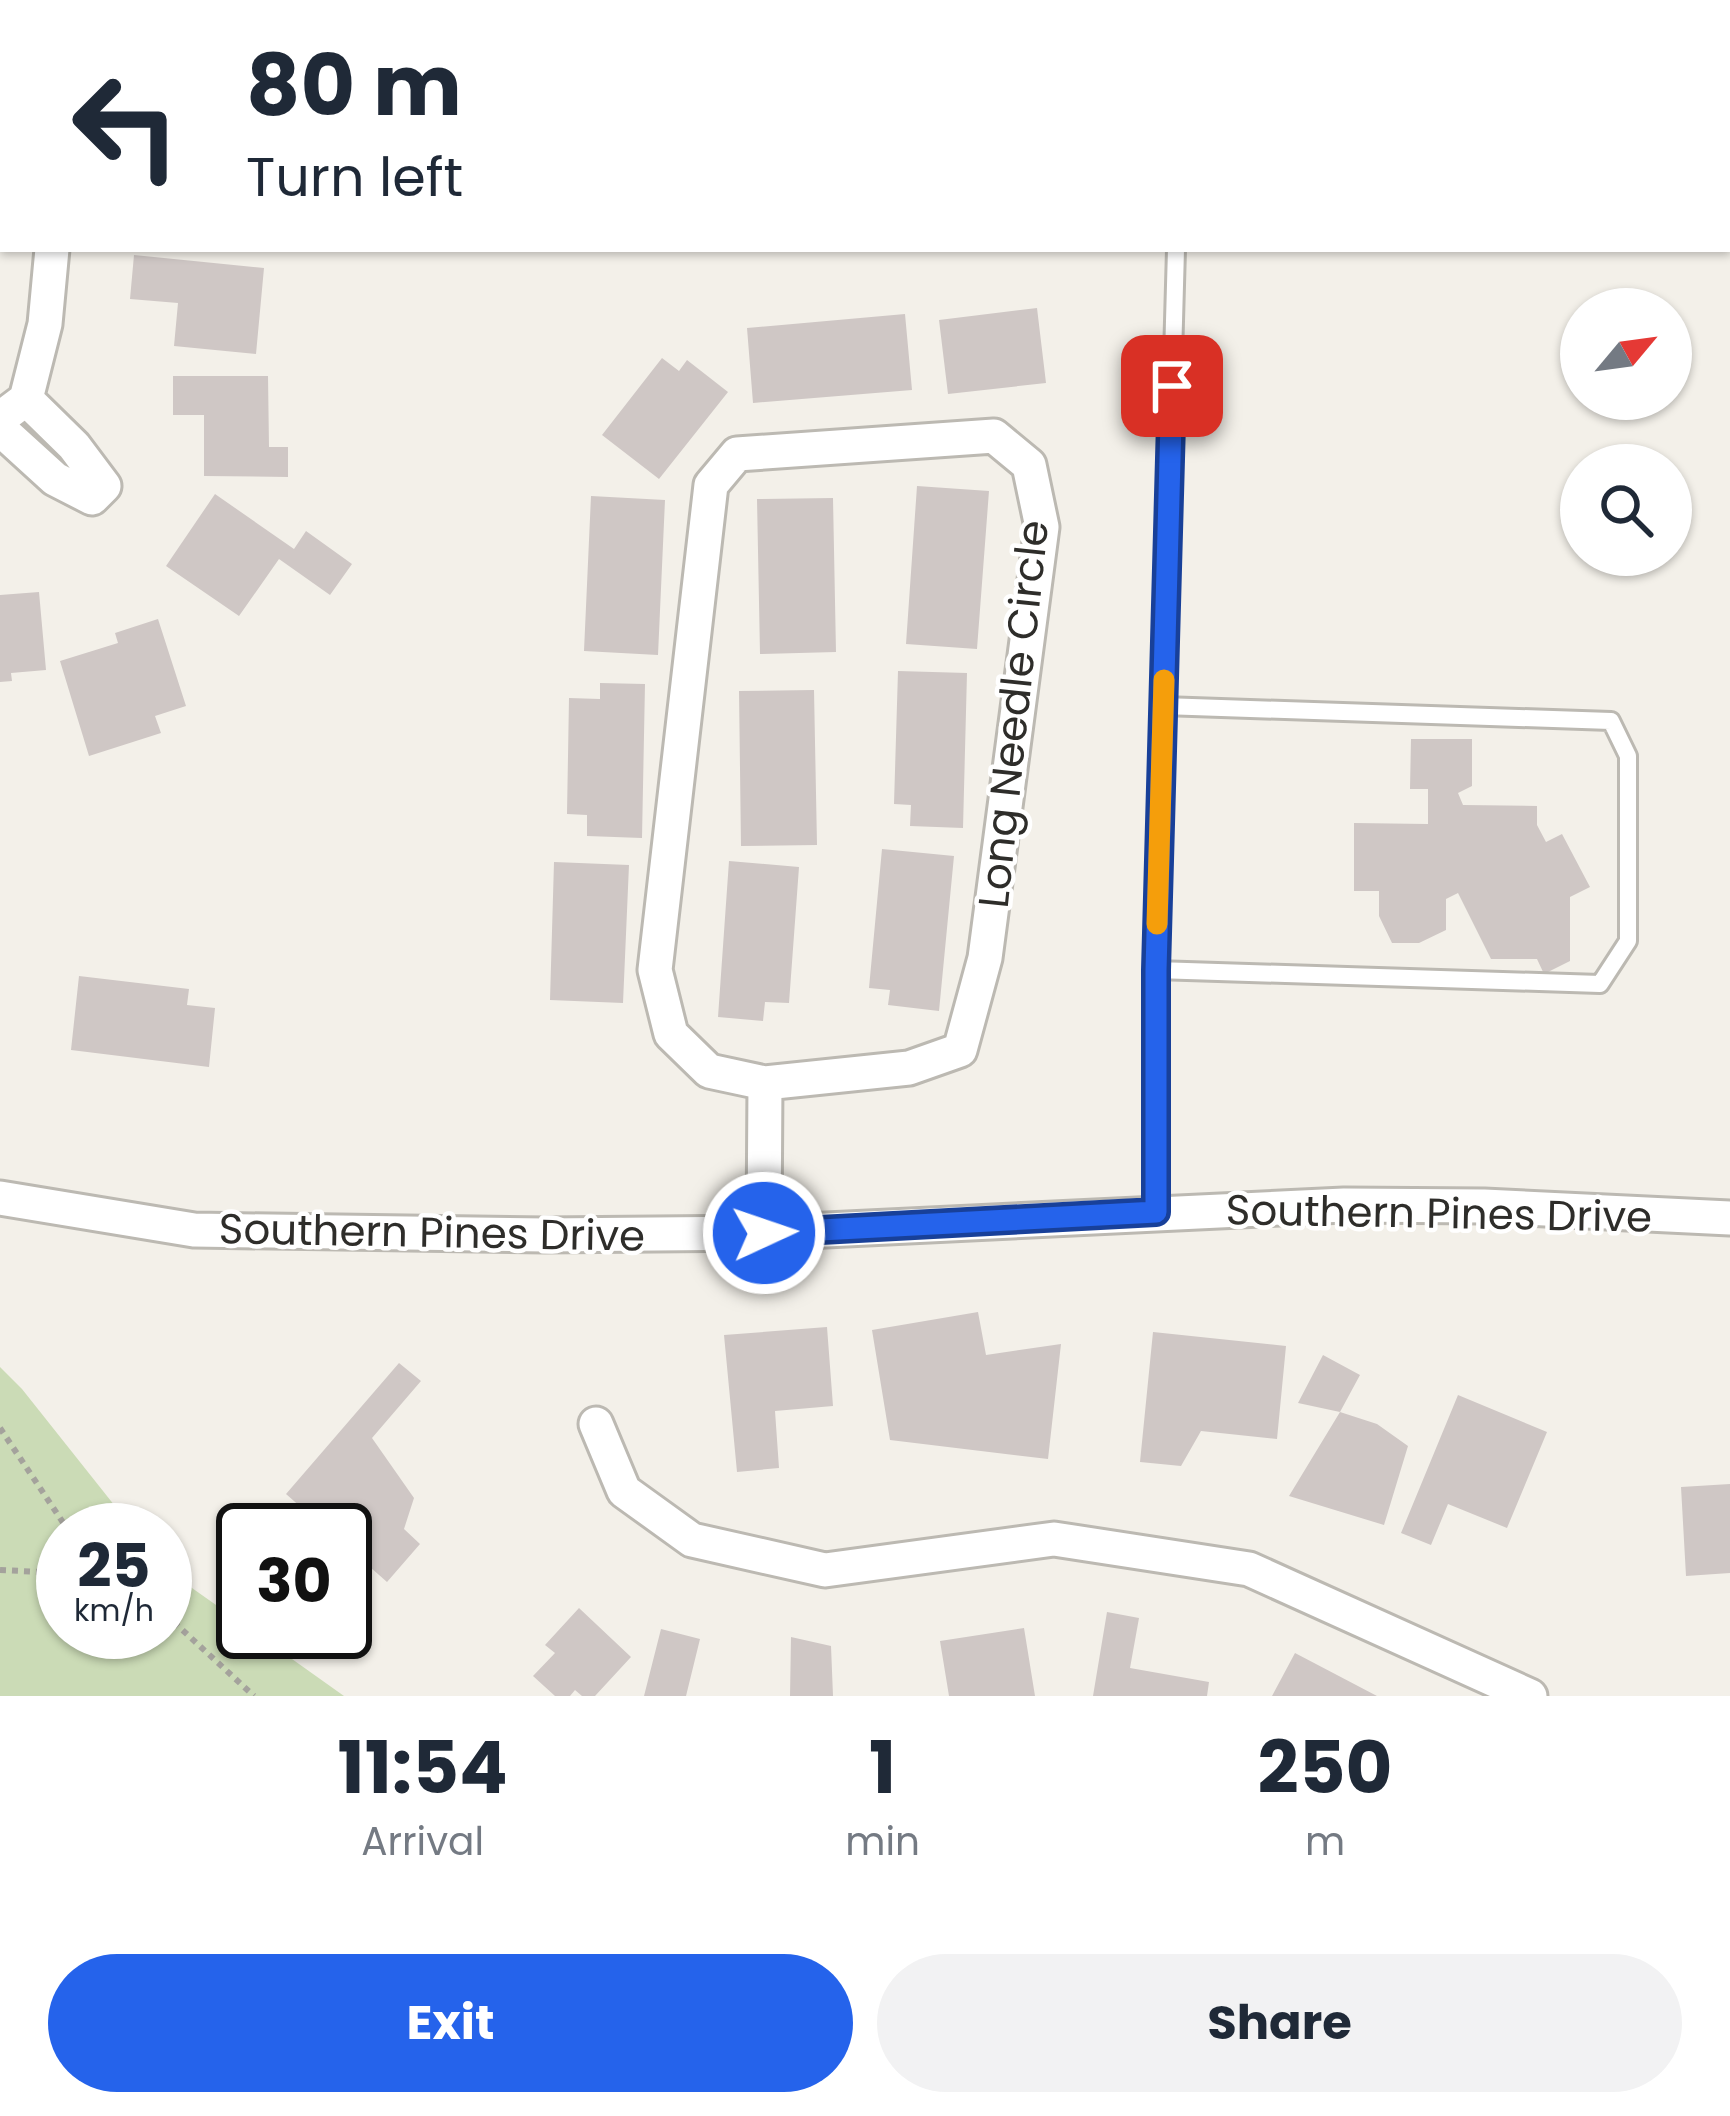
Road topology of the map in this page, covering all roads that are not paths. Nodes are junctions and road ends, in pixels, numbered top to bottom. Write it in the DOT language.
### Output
graph roads {
  1 [pos="52,252"];
  2 [pos="1176,252"];
  3 [pos="13,409"];
  4 [pos="0,429"];
  5 [pos="1163,706"];
  6 [pos="1156,970"];
  7 [pos="765,1083"];
  8 [pos="0,1198"];
  9 [pos="1156,1212"];
  10 [pos="1730,1218"];
  11 [pos="764,1233"];
  12 [pos="596,1424"];
  13 [pos="1530,1696"];
  1 -- 3 [label="street"];
  2 -- 5 [label="lane"];
  3 -- 4 [label="street"];
  5 -- 6 [label="lane"];
  5 -- 6 [label="lane"];
  6 -- 9 [label="lane"];
  7 -- 7 [label="street, Long Needle Circle"];
  7 -- 11 [label="street"];
  8 -- 11 [label="street, Southern Pines Drive"];
  9 -- 10 [label="street, Southern Pines Drive"];
  9 -- 11 [label="street, Southern Pines Drive"];
  12 -- 13 [label="street"];
}
